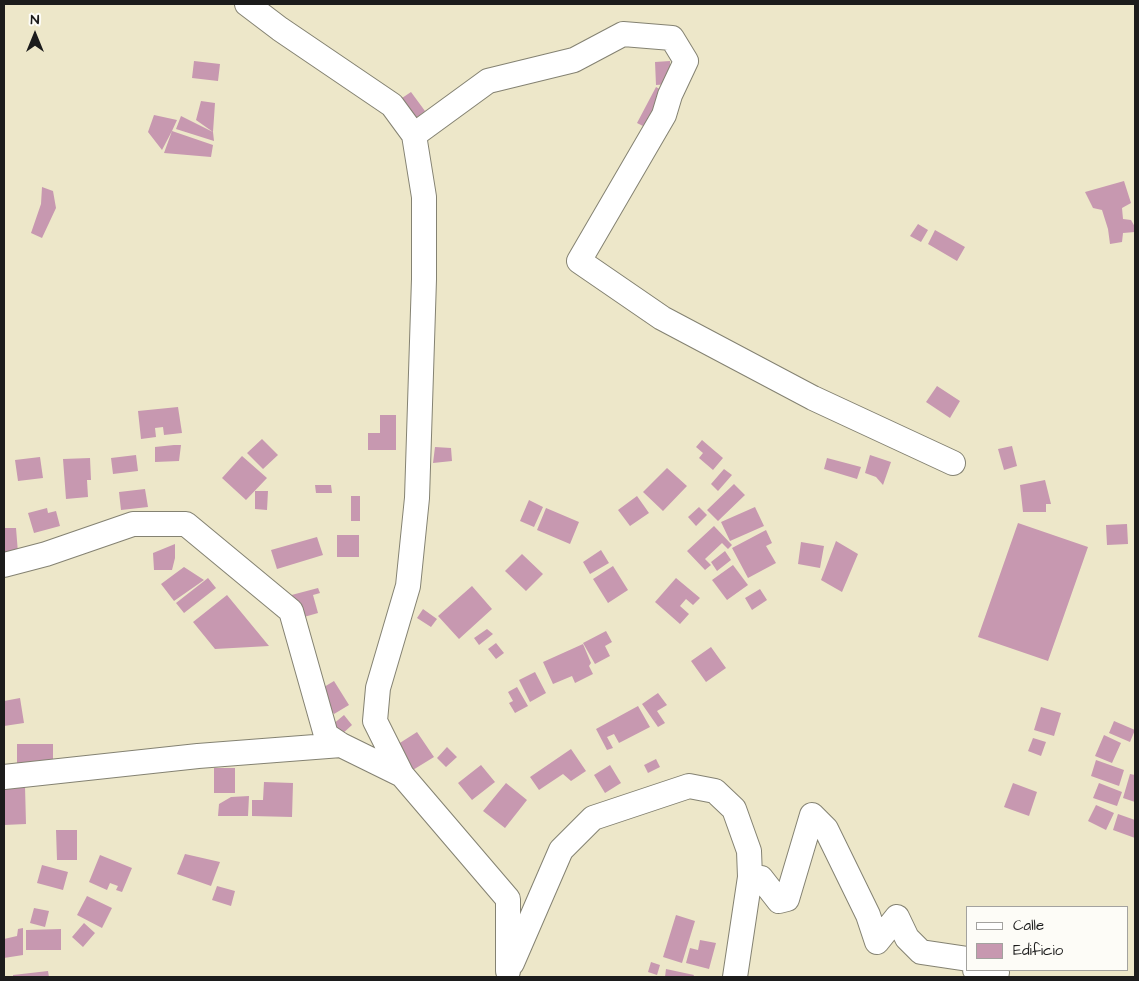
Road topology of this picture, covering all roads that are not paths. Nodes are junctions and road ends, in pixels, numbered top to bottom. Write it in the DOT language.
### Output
graph roads {
  1 [pos="247,4"];
  2 [pos="414,135"];
  3 [pos="954,463"];
  4 [pos="4,565"];
  5 [pos="340,745"];
  6 [pos="402,775"];
  7 [pos="4,777"];
  8 [pos="750,877"];
  9 [pos="966,959"];
  10 [pos="506,974"];
  11 [pos="735,977"];
  1 -- 2 [label="street"];
  2 -- 3 [label="street"];
  2 -- 6 [label="street"];
  4 -- 5 [label="street"];
  5 -- 6 [label="street"];
  5 -- 7 [label="street"];
  6 -- 10 [label="street"];
  8 -- 9 [label="street"];
  8 -- 10 [label="street"];
  8 -- 11 [label="street"];
}
